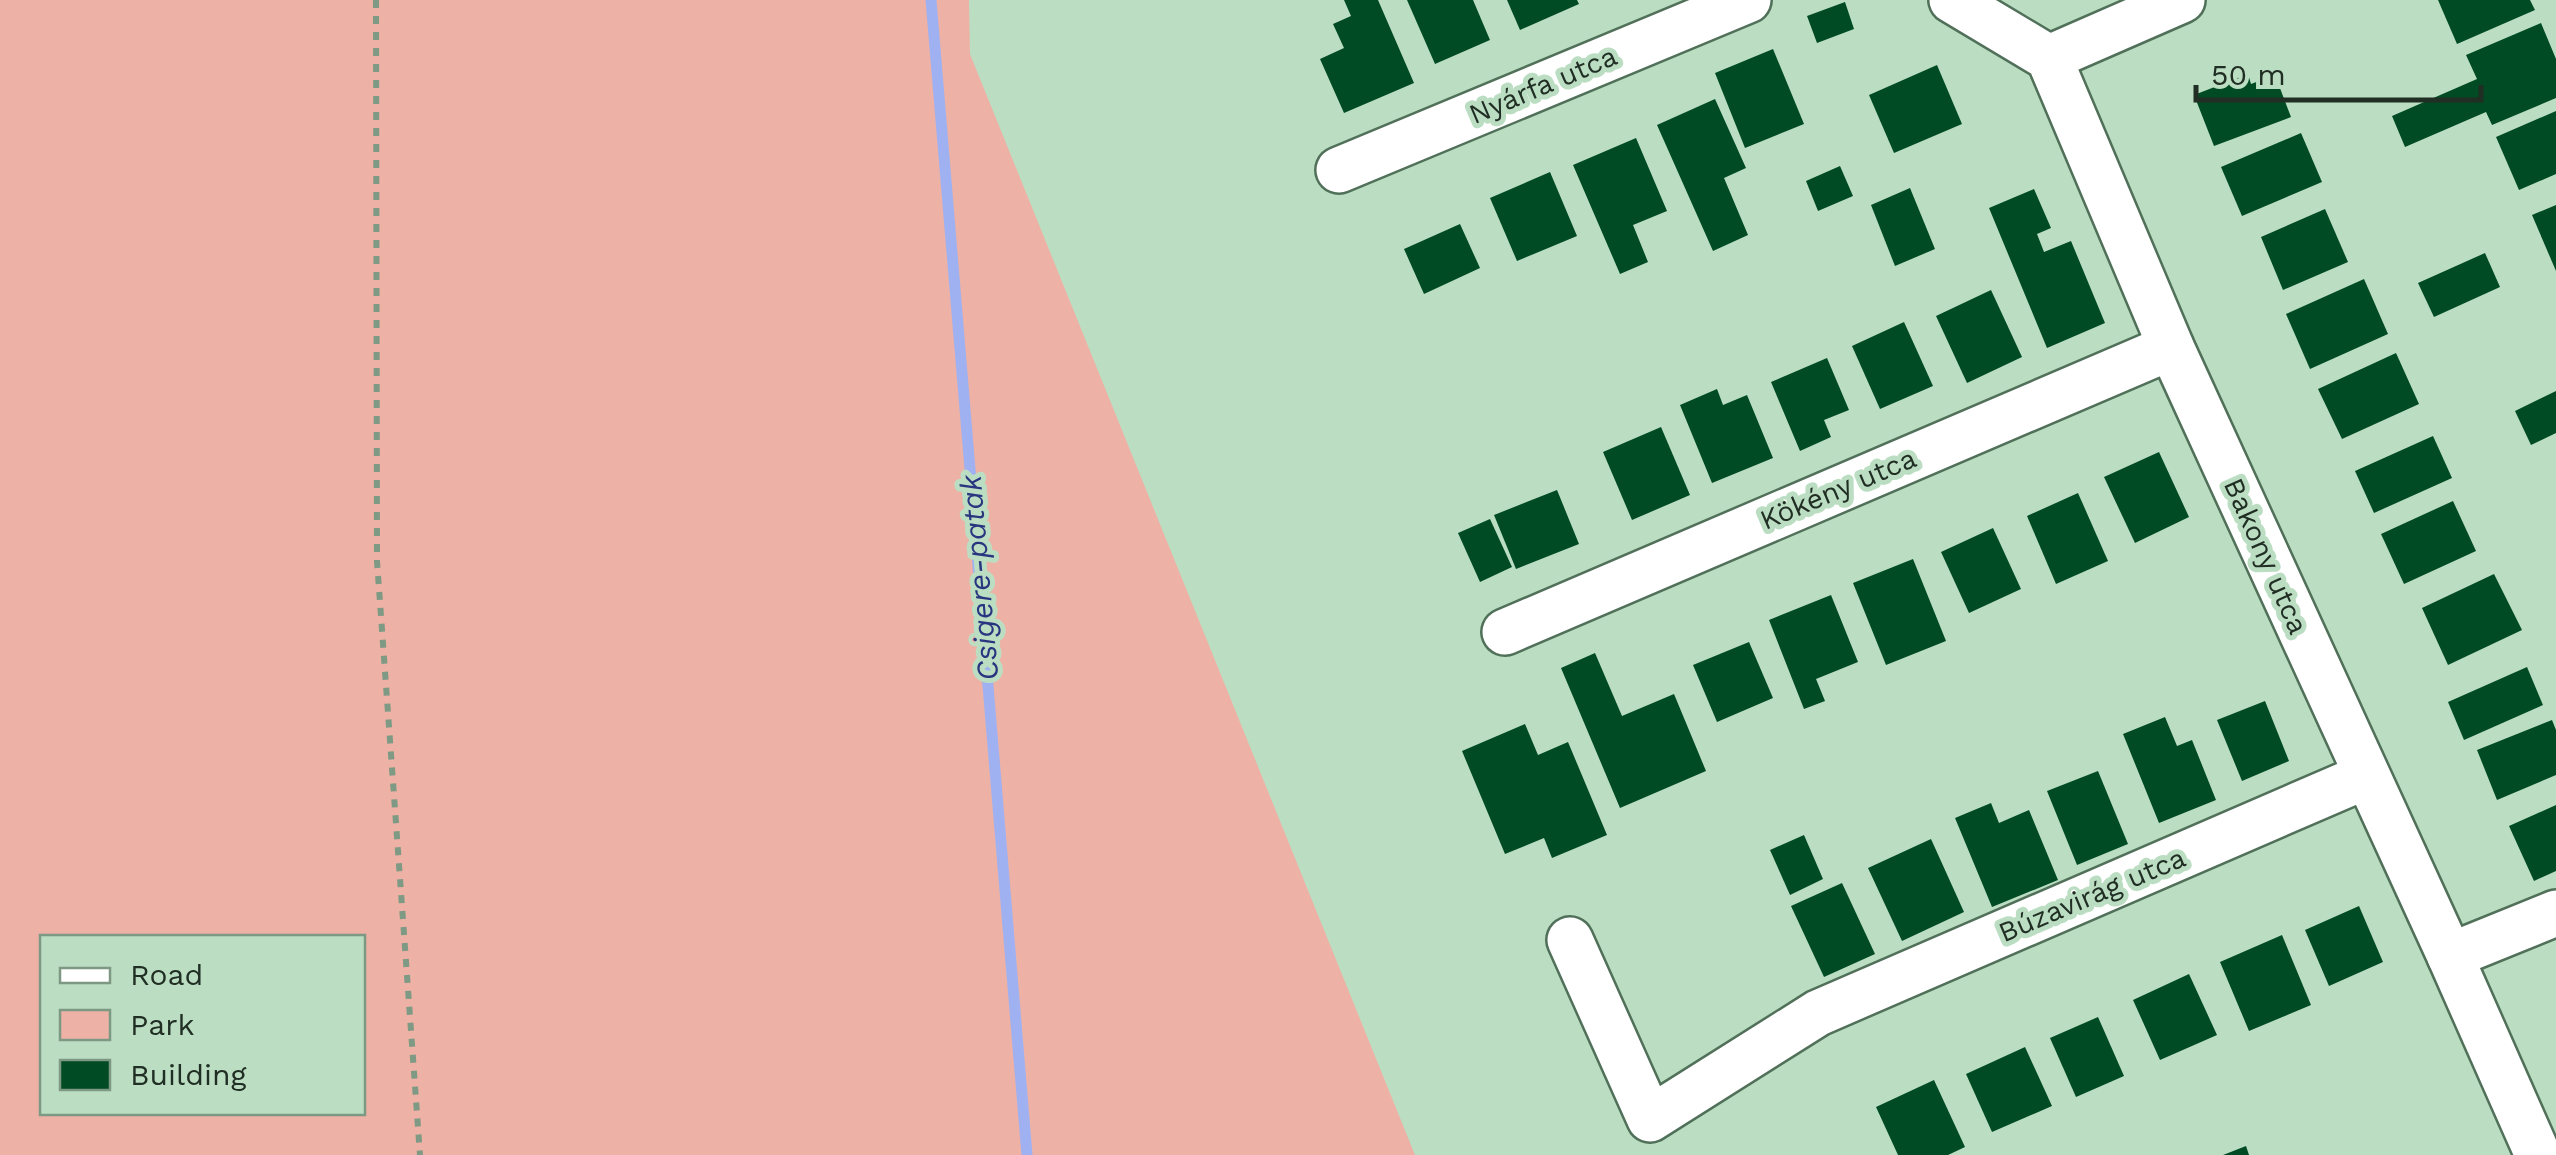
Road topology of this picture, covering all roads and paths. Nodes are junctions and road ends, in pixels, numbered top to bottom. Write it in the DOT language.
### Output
graph roads {
  1 [pos="376,0"];
  2 [pos="1748,0"];
  3 [pos="1952,0"];
  4 [pos="2182,0"];
  5 [pos="2049,58"];
  6 [pos="1338,170"];
  7 [pos="2171,347"];
  8 [pos="1505,632"];
  9 [pos="2366,776"];
  10 [pos="2556,913"];
  11 [pos="1570,940"];
  12 [pos="2450,956"];
  13 [pos="420,1155"];
  14 [pos="2538,1155"];
  1 -- 13 [label="path"];
  2 -- 6 [label="street, Nyárfa utca"];
  3 -- 5 [label="street"];
  4 -- 5 [label="street"];
  5 -- 7 [label="street, Bakony utca"];
  7 -- 8 [label="street, Kökény utca"];
  7 -- 9 [label="street, Bakony utca"];
  9 -- 11 [label="street, Búzavirág utca"];
  9 -- 12 [label="street, Bakony utca"];
  10 -- 12 [label="street"];
  12 -- 14 [label="street, Bakony utca"];
}
